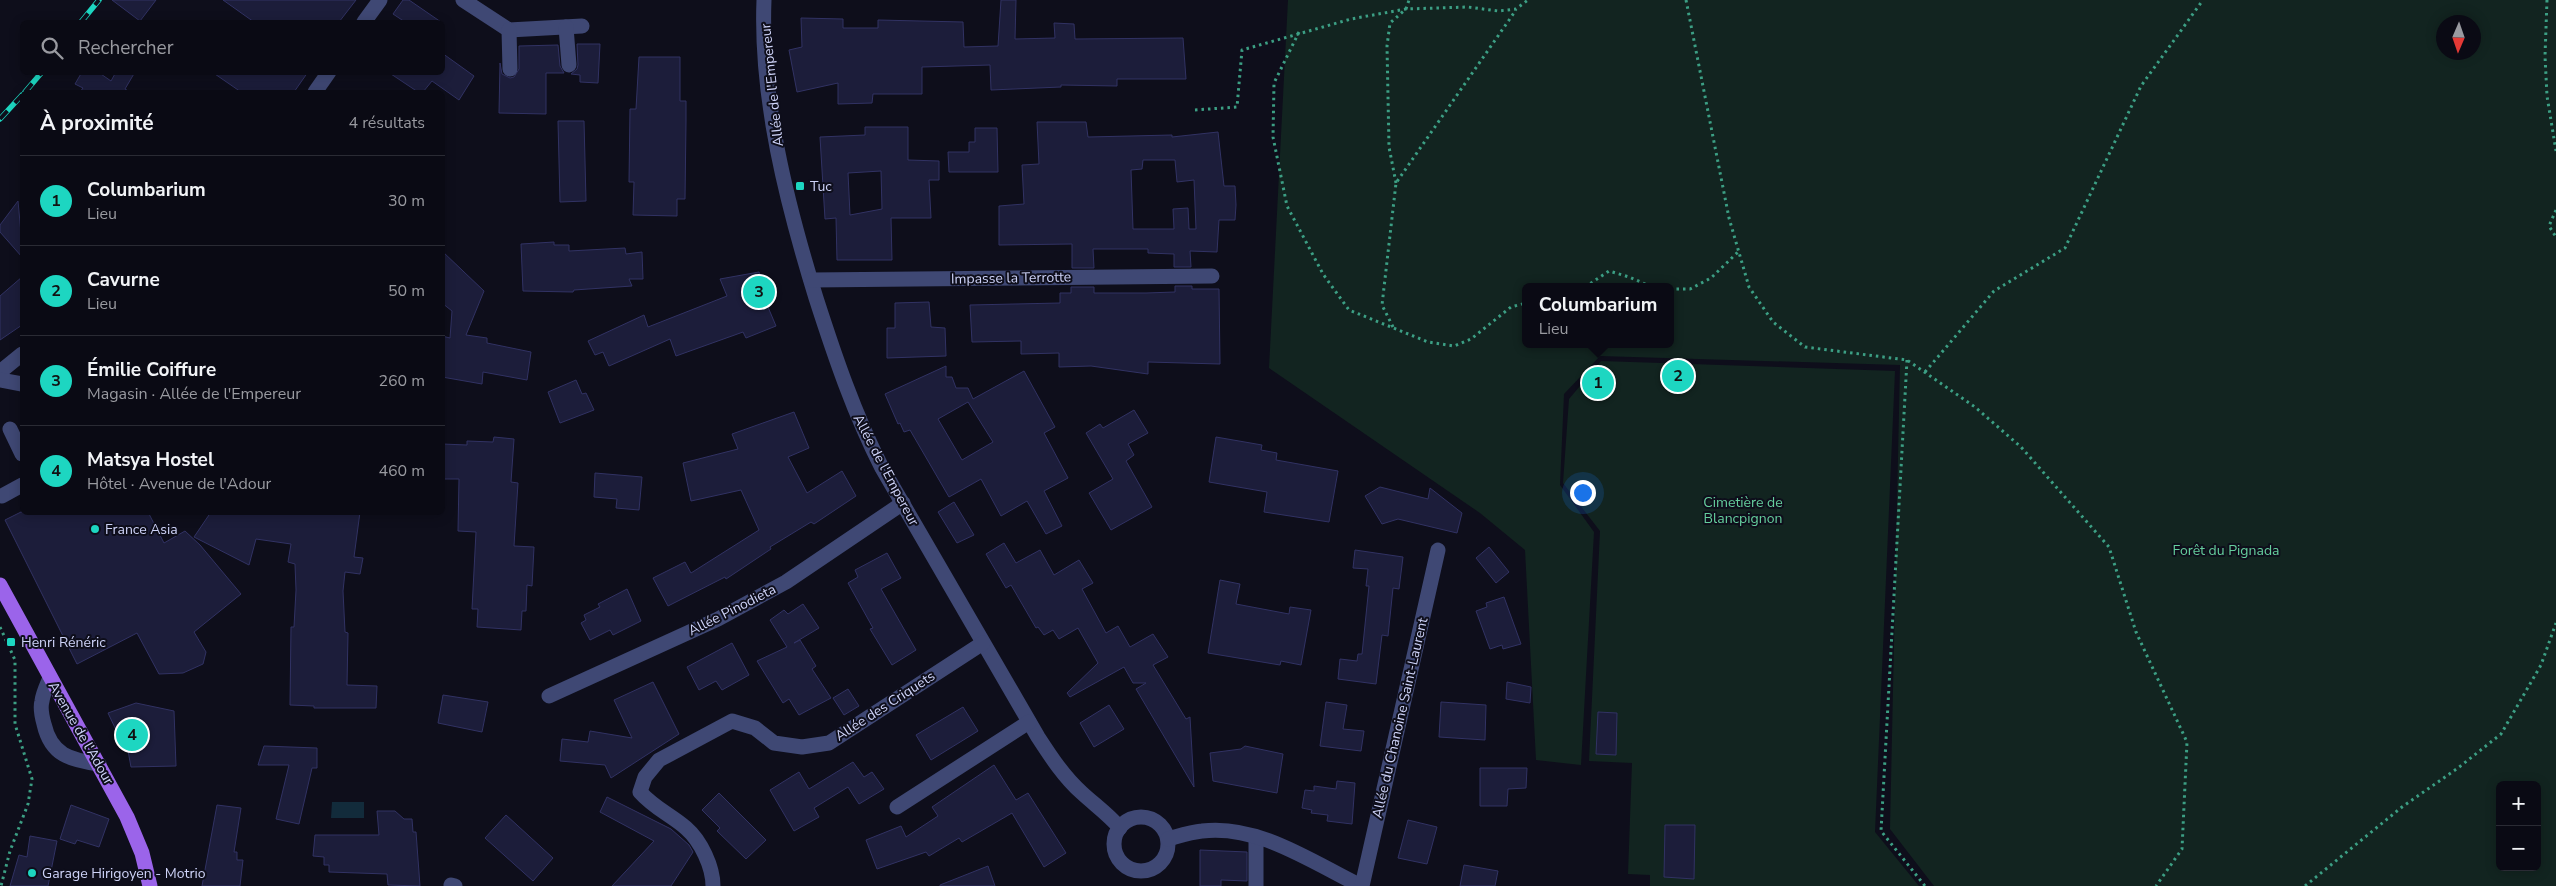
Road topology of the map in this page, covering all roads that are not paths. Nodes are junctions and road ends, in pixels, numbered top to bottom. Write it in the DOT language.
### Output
graph roads {
  1 [pos="380,0"];
  2 [pos="463,0"];
  3 [pos="764,0"];
  4 [pos="365,20"];
  5 [pos="582,26"];
  6 [pos="566,27"];
  7 [pos="509,30"];
  8 [pos="568,65"];
  9 [pos="510,69"];
  10 [pos="327,75"];
  11 [pos="316,90"];
  12 [pos="1212,276"];
  13 [pos="811,280"];
  14 [pos="20,356"];
  15 [pos="0,372"];
  16 [pos="0,380"];
  17 [pos="20,384"];
  18 [pos="11,429"];
  19 [pos="20,449"];
  20 [pos="20,486"];
  21 [pos="2,496"];
  22 [pos="903,503"];
  23 [pos="1438,550"];
  24 [pos="0,585"];
  25 [pos="983,643"];
  26 [pos="50,678"];
  27 [pos="549,696"];
  28 [pos="1029,722"];
  29 [pos="99,764"];
  30 [pos="897,807"];
  31 [pos="1120,828"];
  32 [pos="1256,837"];
  33 [pos="1168,839"];
  34 [pos="1144,879"];
  35 [pos="150,886"];
  36 [pos="713,886"];
  37 [pos="1256,886"];
  38 [pos="1361,886"];
  1 -- 4 [label="street"];
  2 -- 7 [label="street"];
  3 -- 13 [label="street, Allée de l'Empereur"];
  5 -- 6 [label="street"];
  6 -- 7 [label="street"];
  6 -- 8 [label="street"];
  7 -- 9 [label="street"];
  10 -- 11 [label="street"];
  12 -- 13 [label="street, Impasse la Terrotte"];
  13 -- 22 [label="street, Allée de l'Empereur"];
  14 -- 15 [label="street"];
  16 -- 17 [label="street"];
  18 -- 19 [label="street"];
  20 -- 21 [label="street"];
  22 -- 25 [label="street, Allée de l'Empereur"];
  22 -- 27 [label="street, Allée Pinodieta"];
  23 -- 38 [label="street, Allée du Chanoine Saint-Laurent"];
  24 -- 26 [label="main road, Avenue de l'Adour"];
  25 -- 28 [label="street, Allée de l'Empereur"];
  25 -- 36 [label="street, Allée des Criquets"];
  26 -- 29 [label="main road, Avenue de l'Adour"];
  26 -- 29 [label="street"];
  28 -- 30 [label="street"];
  28 -- 31 [label="street, Allée de l'Empereur"];
  29 -- 35 [label="main road, Avenue de l'Adour"];
  31 -- 33 [label="street"];
  31 -- 34 [label="street"];
  32 -- 33 [label="street"];
  32 -- 37 [label="street"];
  32 -- 38 [label="street"];
  33 -- 34 [label="street"];
}
